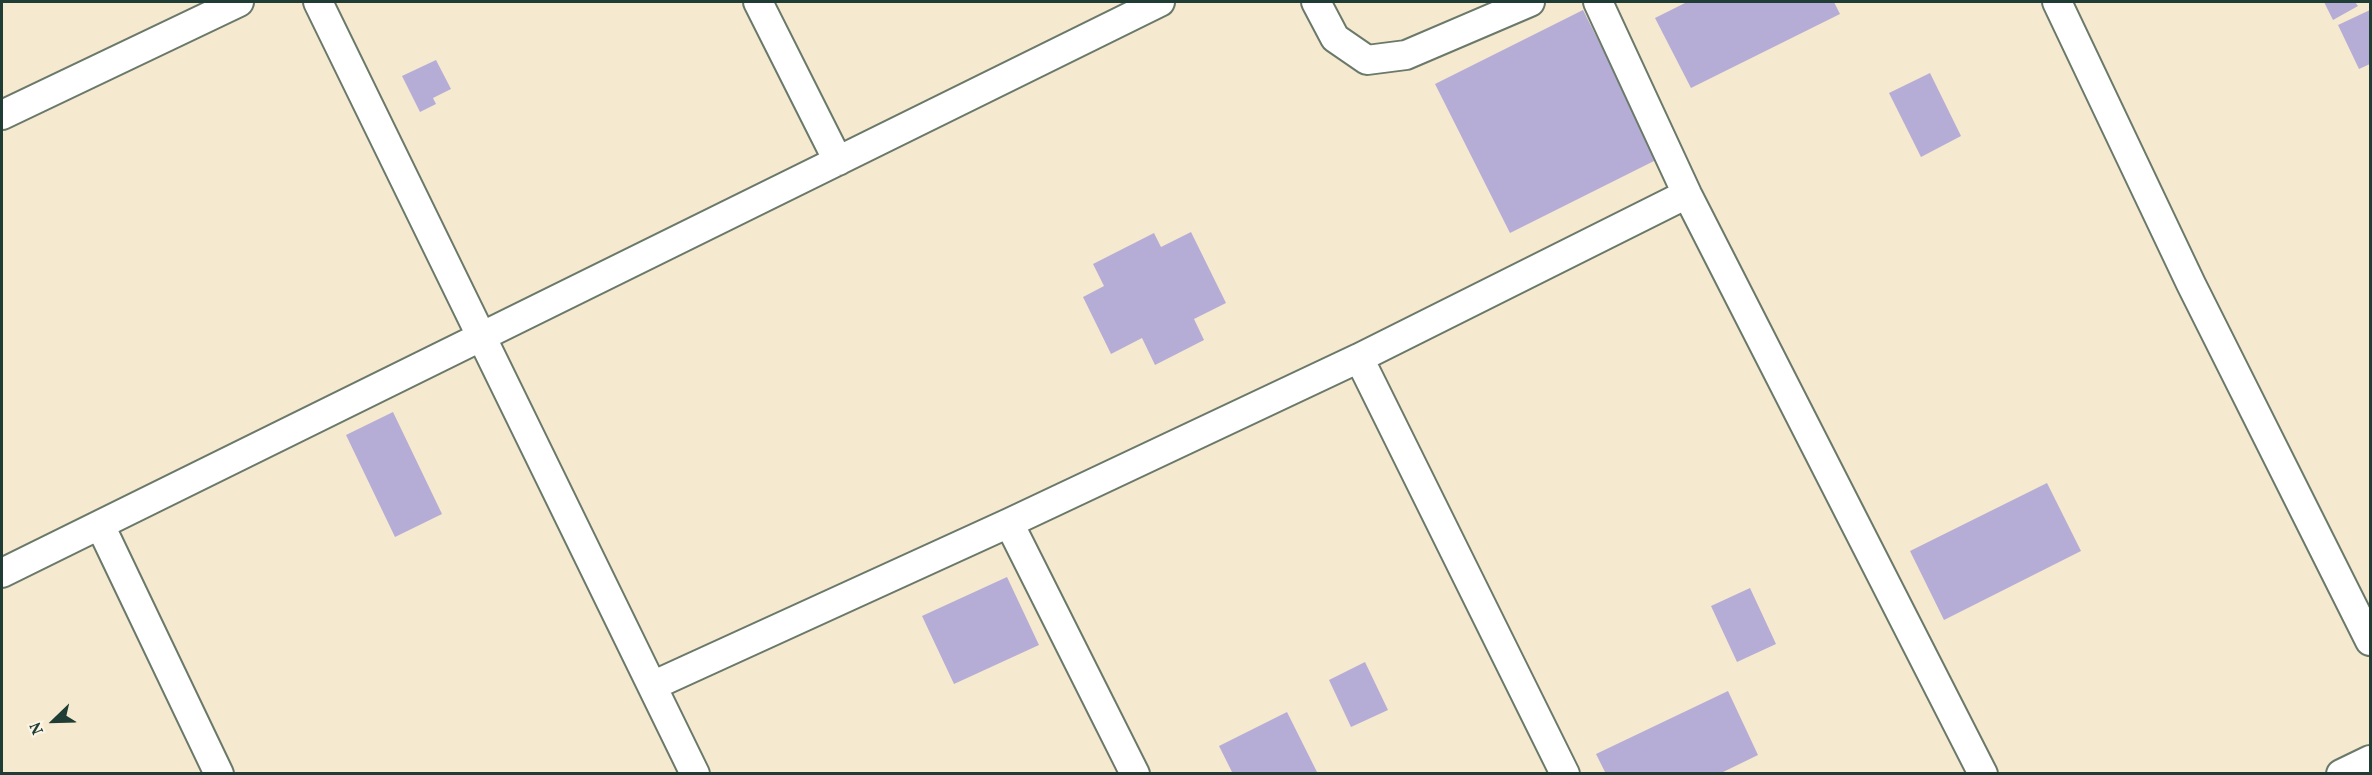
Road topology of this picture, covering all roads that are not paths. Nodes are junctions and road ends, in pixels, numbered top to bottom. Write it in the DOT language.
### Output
graph roads {
  1 [pos="239,2"];
  2 [pos="318,2"];
  3 [pos="758,2"];
  4 [pos="1160,2"];
  5 [pos="1316,2"];
  6 [pos="1530,2"];
  7 [pos="1598,2"];
  8 [pos="2057,2"];
  9 [pos="2,115"];
  10 [pos="838,161"];
  11 [pos="1687,194"];
  12 [pos="482,336"];
  13 [pos="1359,358"];
  14 [pos="1009,523"];
  15 [pos="100,525"];
  16 [pos="2,573"];
  17 [pos="2370,641"];
  18 [pos="652,686"];
  19 [pos="2370,760"];
  20 [pos="219,774"];
  21 [pos="695,774"];
  22 [pos="1135,774"];
  23 [pos="1565,774"];
  24 [pos="1983,774"];
  25 [pos="2341,774"];
  1 -- 9 [label="street"];
  2 -- 12 [label="street"];
  3 -- 10 [label="street"];
  4 -- 10 [label="street"];
  5 -- 6 [label="street"];
  7 -- 11 [label="street"];
  8 -- 17 [label="street"];
  10 -- 12 [label="street"];
  11 -- 13 [label="street"];
  11 -- 24 [label="street"];
  12 -- 15 [label="street"];
  12 -- 18 [label="street"];
  13 -- 14 [label="street"];
  13 -- 23 [label="street"];
  14 -- 18 [label="street"];
  14 -- 22 [label="street"];
  15 -- 16 [label="street"];
  15 -- 20 [label="street"];
  18 -- 21 [label="street"];
  19 -- 25 [label="street"];
}
